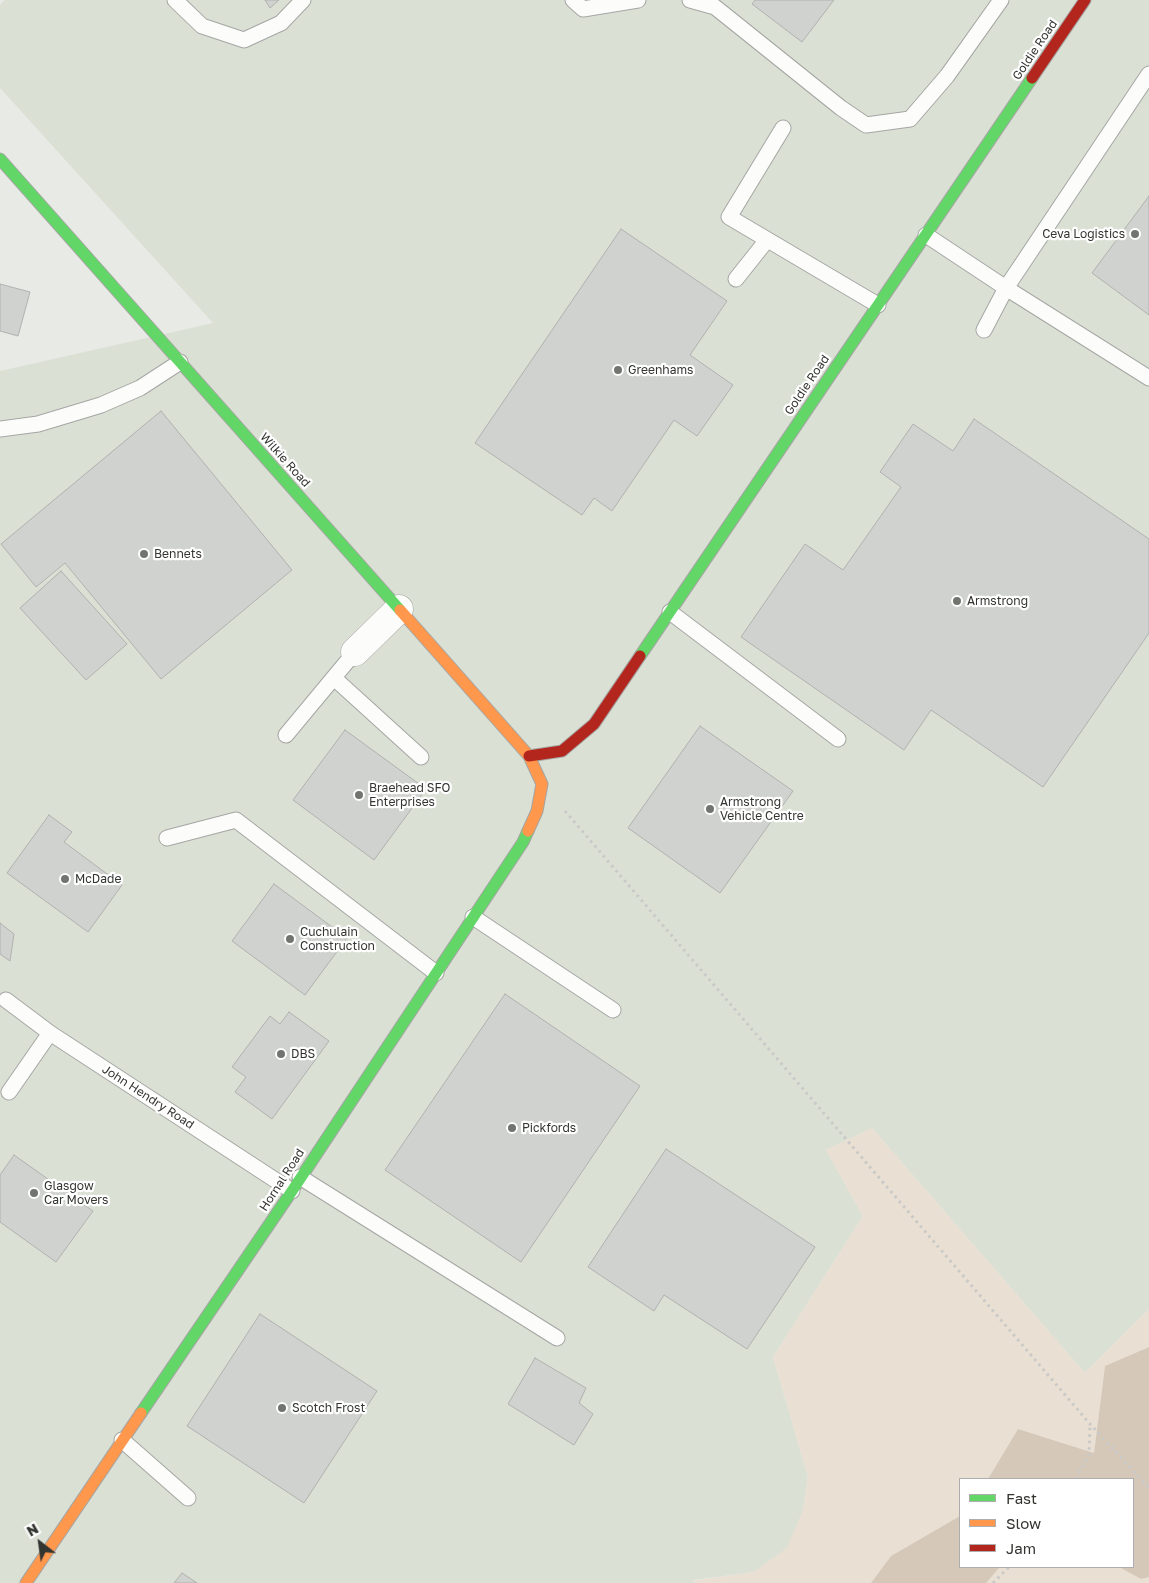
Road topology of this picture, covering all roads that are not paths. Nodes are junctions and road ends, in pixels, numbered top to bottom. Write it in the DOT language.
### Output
graph roads {
  1 [pos="174,0"];
  2 [pos="303,0"];
  3 [pos="572,0"];
  4 [pos="638,0"];
  5 [pos="690,0"];
  6 [pos="1001,0"];
  7 [pos="1085,0"];
  8 [pos="1149,74"];
  9 [pos="783,128"];
  10 [pos="0,159"];
  11 [pos="926,235"];
  12 [pos="767,240"];
  13 [pos="736,280"];
  14 [pos="1006,288"];
  15 [pos="878,305"];
  16 [pos="984,330"];
  17 [pos="180,362"];
  18 [pos="1149,378"];
  19 [pos="0,429"];
  20 [pos="399,609"];
  21 [pos="670,612"];
  22 [pos="355,652"];
  23 [pos="334,678"];
  24 [pos="286,735"];
  25 [pos="838,739"];
  26 [pos="529,756"];
  27 [pos="421,757"];
  28 [pos="542,784"];
  29 [pos="167,838"];
  30 [pos="473,917"];
  31 [pos="436,973"];
  32 [pos="6,1000"];
  33 [pos="612,1010"];
  34 [pos="50,1032"];
  35 [pos="9,1092"];
  36 [pos="300,1177"];
  37 [pos="292,1192"];
  38 [pos="557,1338"];
  39 [pos="122,1440"];
  40 [pos="188,1498"];
  41 [pos="26,1583"];
  1 -- 2 [label="lane"];
  3 -- 4 [label="lane"];
  5 -- 6 [label="lane"];
  7 -- 11 [label="street, Goldie Road"];
  8 -- 14 [label="lane"];
  9 -- 12 [label="lane"];
  10 -- 17 [label="street, Wilkie Road"];
  11 -- 14 [label="lane"];
  11 -- 15 [label="street, Goldie Road"];
  12 -- 13 [label="lane"];
  12 -- 15 [label="lane"];
  14 -- 16 [label="lane"];
  14 -- 18 [label="lane"];
  15 -- 21 [label="street, Goldie Road"];
  17 -- 19 [label="lane"];
  17 -- 20 [label="street, Wilkie Road"];
  20 -- 22 [label="street"];
  20 -- 26 [label="street, Wilkie Road"];
  21 -- 25 [label="lane"];
  21 -- 26 [label="street, Goldie Road"];
  22 -- 23 [label="lane"];
  23 -- 24 [label="lane"];
  23 -- 27 [label="lane"];
  26 -- 28 [label="street, Wilkie Road"];
  28 -- 30 [label="street, Hornal Road"];
  29 -- 31 [label="lane"];
  30 -- 31 [label="street, Hornal Road"];
  30 -- 33 [label="lane"];
  31 -- 36 [label="street, Hornal Road"];
  32 -- 34 [label="lane, John Hendry Road"];
  34 -- 35 [label="lane"];
  34 -- 37 [label="lane, John Hendry Road"];
  36 -- 37 [label="street, Hornal Road"];
  36 -- 38 [label="lane"];
  37 -- 39 [label="street, Hornal Road"];
  39 -- 40 [label="lane"];
  39 -- 41 [label="street, Hornal Road"];
}
